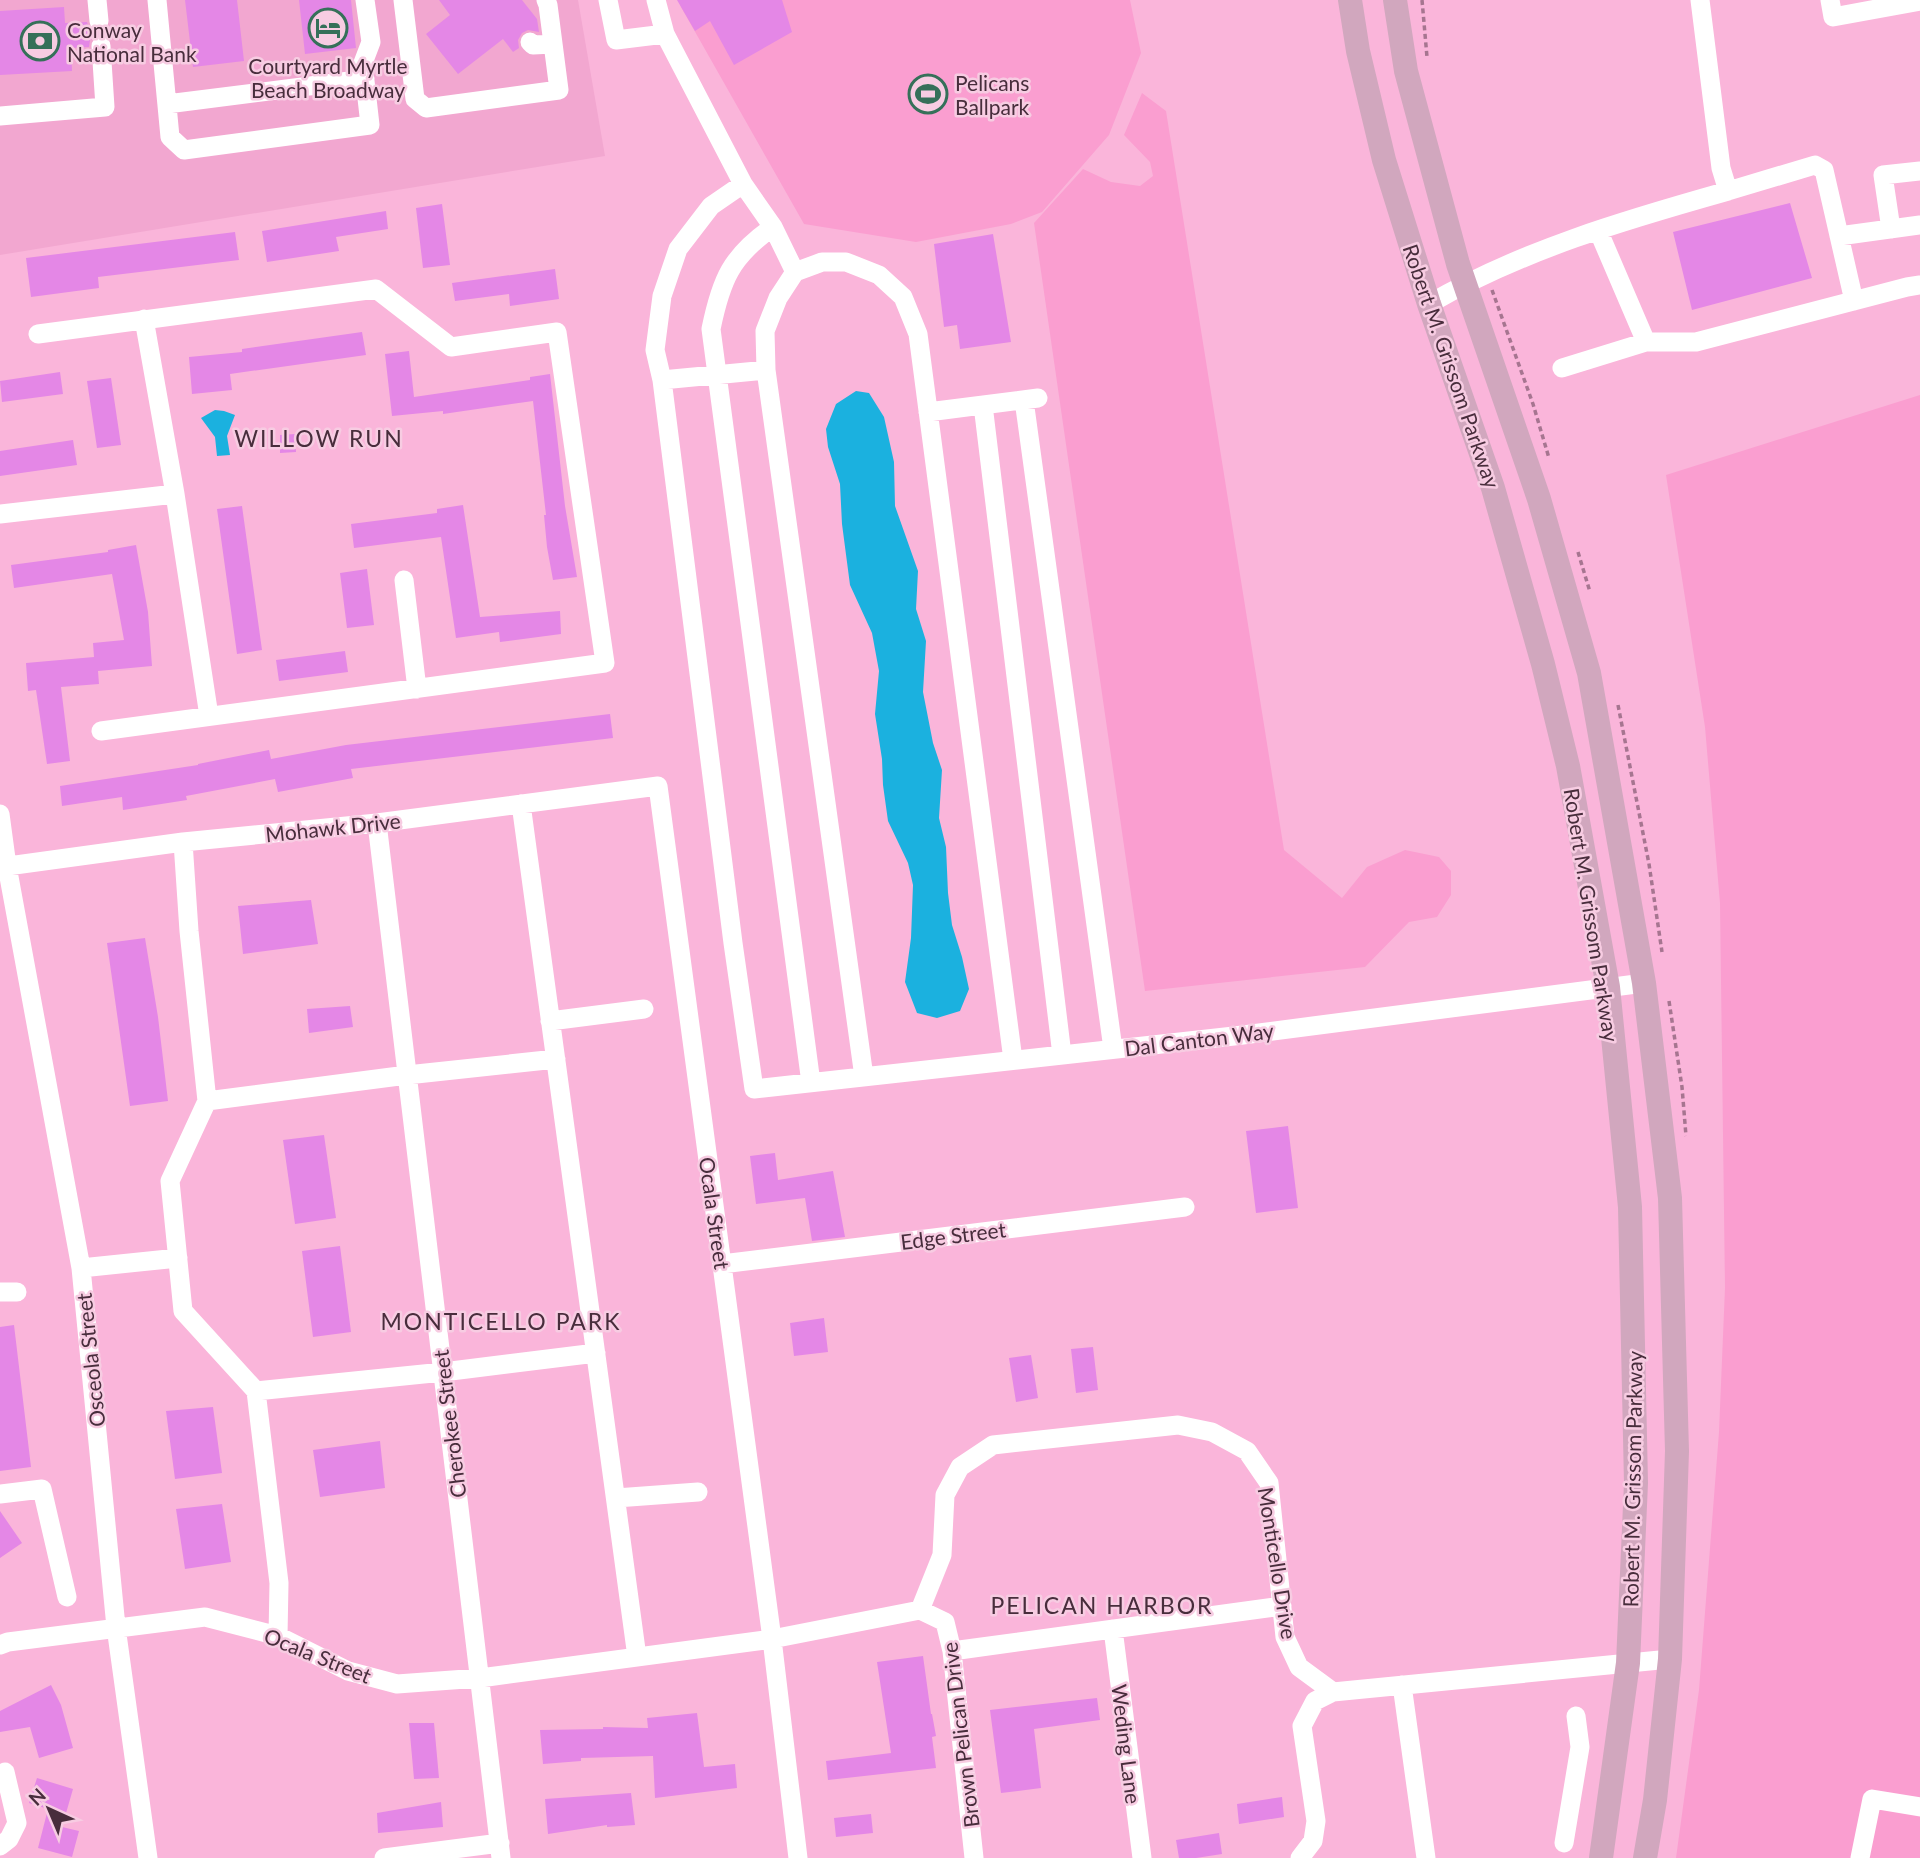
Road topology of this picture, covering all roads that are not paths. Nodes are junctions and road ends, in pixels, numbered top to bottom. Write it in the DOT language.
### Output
graph roads {
  1 [pos="97,0"];
  2 [pos="157,0"];
  3 [pos="365,0"];
  4 [pos="403,0"];
  5 [pos="546,0"];
  6 [pos="608,0"];
  7 [pos="656,0"];
  8 [pos="1350,0"];
  9 [pos="1395,0"];
  10 [pos="1700,0"];
  11 [pos="1830,0"];
  12 [pos="1920,1"];
  13 [pos="99,21"];
  14 [pos="665,34"];
  15 [pos="530,42"];
  16 [pos="553,44"];
  17 [pos="101,46"];
  18 [pos="365,79"];
  19 [pos="167,103"];
  20 [pos="0,116"];
  21 [pos="1920,171"];
  22 [pos="743,184"];
  23 [pos="1728,191"];
  24 [pos="1920,225"];
  25 [pos="773,227"];
  26 [pos="1891,229"];
  27 [pos="1598,230"];
  28 [pos="1839,236"];
  29 [pos="795,272"];
  30 [pos="1465,284"];
  31 [pos="1920,285"];
  32 [pos="1854,300"];
  33 [pos="1429,304"];
  34 [pos="144,320"];
  35 [pos="38,334"];
  36 [pos="1646,342"];
  37 [pos="1562,368"];
  38 [pos="766,370"];
  39 [pos="717,375"];
  40 [pos="662,380"];
  41 [pos="983,405"];
  42 [pos="928,412"];
  43 [pos="174,494"];
  44 [pos="0,514"];
  45 [pos="404,580"];
  46 [pos="417,688"];
  47 [pos="209,716"];
  48 [pos="101,730"];
  49 [pos="658,786"];
  50 [pos="521,804"];
  51 [pos="0,814"];
  52 [pos="377,823"];
  53 [pos="183,842"];
  54 [pos="4,866"];
  55 [pos="1644,983"];
  56 [pos="1608,988"];
  57 [pos="644,1009"];
  58 [pos="550,1021"];
  59 [pos="1113,1049"];
  60 [pos="1062,1055"];
  61 [pos="556,1059"];
  62 [pos="1013,1060"];
  63 [pos="407,1075"];
  64 [pos="864,1077"];
  65 [pos="811,1083"];
  66 [pos="206,1101"];
  67 [pos="1185,1207"];
  68 [pos="178,1258"];
  69 [pos="722,1264"];
  70 [pos="81,1268"];
  71 [pos="596,1353"];
  72 [pos="443,1373"];
  73 [pos="256,1391"];
  74 [pos="698,1492"];
  75 [pos="0,1494"];
  76 [pos="616,1499"];
  77 [pos="66,1597"];
  78 [pos="1282,1606"];
  79 [pos="920,1610"];
  80 [pos="116,1627"];
  81 [pos="1113,1629"];
  82 [pos="278,1636"];
  83 [pos="772,1639"];
  84 [pos="0,1645"];
  85 [pos="952,1651"];
  86 [pos="637,1657"];
  87 [pos="1670,1659"];
  88 [pos="1628,1663"];
  89 [pos="480,1678"];
  90 [pos="1402,1685"];
  91 [pos="1333,1692"];
  92 [pos="1576,1716"];
  93 [pos="5,1772"];
  94 [pos="1920,1807"];
  95 [pos="1564,1843"];
  96 [pos="0,1846"];
  97 [pos="500,1851"];
  98 [pos="148,1858"];
  99 [pos="384,1858"];
  100 [pos="798,1858"];
  101 [pos="974,1858"];
  102 [pos="1142,1858"];
  103 [pos="1300,1858"];
  104 [pos="1426,1858"];
  105 [pos="1601,1858"];
  106 [pos="1645,1858"];
  107 [pos="1860,1858"];
  1 -- 13 [label="street"];
  2 -- 19 [label="street"];
  3 -- 18 [label="street"];
  4 -- 16 [label="street"];
  5 -- 16 [label="street"];
  6 -- 14 [label="street"];
  7 -- 14 [label="street"];
  8 -- 33 [label="main road, Robert M. Grissom Parkway"];
  9 -- 30 [label="main road, Robert M. Grissom Parkway"];
  10 -- 23 [label="street"];
  11 -- 12 [label="street"];
  14 -- 22 [label="street"];
  15 -- 16 [label="street"];
  17 -- 20 [label="street"];
  18 -- 19 [label="street"];
  18 -- 19 [label="street"];
  21 -- 26 [label="street"];
  22 -- 25 [label="street"];
  22 -- 40 [label="street"];
  23 -- 27 [label="street"];
  23 -- 28 [label="street"];
  24 -- 26 [label="street"];
  25 -- 29 [label="street"];
  25 -- 39 [label="street"];
  26 -- 28 [label="street"];
  27 -- 30 [label="street"];
  27 -- 36 [label="street"];
  28 -- 32 [label="street"];
  29 -- 38 [label="street"];
  29 -- 42 [label="street"];
  30 -- 33 [label="street"];
  30 -- 55 [label="main road, Robert M. Grissom Parkway"];
  31 -- 32 [label="street"];
  32 -- 36 [label="street"];
  33 -- 56 [label="main road, Robert M. Grissom Parkway"];
  34 -- 35 [label="street"];
  34 -- 43 [label="street"];
  34 -- 46 [label="street"];
  36 -- 37 [label="street"];
  38 -- 39 [label="street"];
  38 -- 64 [label="street"];
  39 -- 40 [label="street"];
  39 -- 65 [label="street"];
  40 -- 65 [label="street, Dal Canton Way"];
  41 -- 42 [label="street"];
  41 -- 59 [label="street"];
  41 -- 60 [label="street"];
  42 -- 62 [label="street"];
  43 -- 44 [label="street"];
  43 -- 47 [label="street"];
  45 -- 46 [label="street"];
  46 -- 47 [label="street"];
  47 -- 48 [label="street"];
  49 -- 50 [label="street, Mohawk Drive"];
  49 -- 69 [label="street, Ocala Street"];
  50 -- 52 [label="street, Mohawk Drive"];
  50 -- 58 [label="street"];
  51 -- 54 [label="street, Osceola Street"];
  52 -- 53 [label="street, Mohawk Drive"];
  52 -- 63 [label="street, Cherokee Street"];
  53 -- 54 [label="street, Mohawk Drive"];
  53 -- 66 [label="street"];
  54 -- 70 [label="street, Osceola Street"];
  55 -- 56 [label="street, Dal Canton Way"];
  55 -- 87 [label="main road, Robert M. Grissom Parkway"];
  56 -- 59 [label="street, Dal Canton Way"];
  56 -- 88 [label="main road, Robert M. Grissom Parkway"];
  57 -- 58 [label="street"];
  58 -- 61 [label="street"];
  59 -- 60 [label="street, Dal Canton Way"];
  60 -- 62 [label="street, Dal Canton Way"];
  61 -- 63 [label="street"];
  61 -- 71 [label="street"];
  62 -- 64 [label="street, Dal Canton Way"];
  63 -- 66 [label="street"];
  63 -- 72 [label="street, Cherokee Street"];
  64 -- 65 [label="street, Dal Canton Way"];
  66 -- 68 [label="street"];
  67 -- 69 [label="street, Edge Street"];
  68 -- 70 [label="street"];
  68 -- 73 [label="street"];
  69 -- 83 [label="street, Ocala Street"];
  70 -- 80 [label="street, Osceola Street"];
  71 -- 72 [label="street"];
  71 -- 76 [label="street"];
  72 -- 73 [label="street"];
  72 -- 89 [label="street, Cherokee Street"];
  73 -- 82 [label="street"];
  74 -- 76 [label="street"];
  75 -- 77 [label="street"];
  76 -- 86 [label="street"];
  78 -- 79 [label="street, Monticello Drive"];
  78 -- 81 [label="street"];
  78 -- 91 [label="street, Monticello Drive"];
  79 -- 83 [label="street"];
  79 -- 85 [label="street, Brown Pelican Drive"];
  80 -- 82 [label="street, Ocala Street"];
  80 -- 84 [label="street, Ocala Street"];
  80 -- 98 [label="street, Osceola Street"];
  81 -- 85 [label="street"];
  81 -- 102 [label="street, Weding Lane"];
  82 -- 89 [label="street, Ocala Street"];
  83 -- 86 [label="street, Ocala Street"];
  83 -- 100 [label="street, Ocala Street"];
  85 -- 101 [label="street, Brown Pelican Drive"];
  86 -- 89 [label="street, Ocala Street"];
  87 -- 88 [label="street"];
  87 -- 106 [label="main road, Robert M. Grissom Parkway"];
  88 -- 90 [label="street"];
  88 -- 105 [label="main road, Robert M. Grissom Parkway"];
  89 -- 97 [label="street, Cherokee Street"];
  90 -- 91 [label="street"];
  90 -- 104 [label="street"];
  91 -- 103 [label="street"];
  92 -- 95 [label="street"];
  93 -- 96 [label="street"];
  94 -- 107 [label="street"];
  97 -- 99 [label="street"];
}
